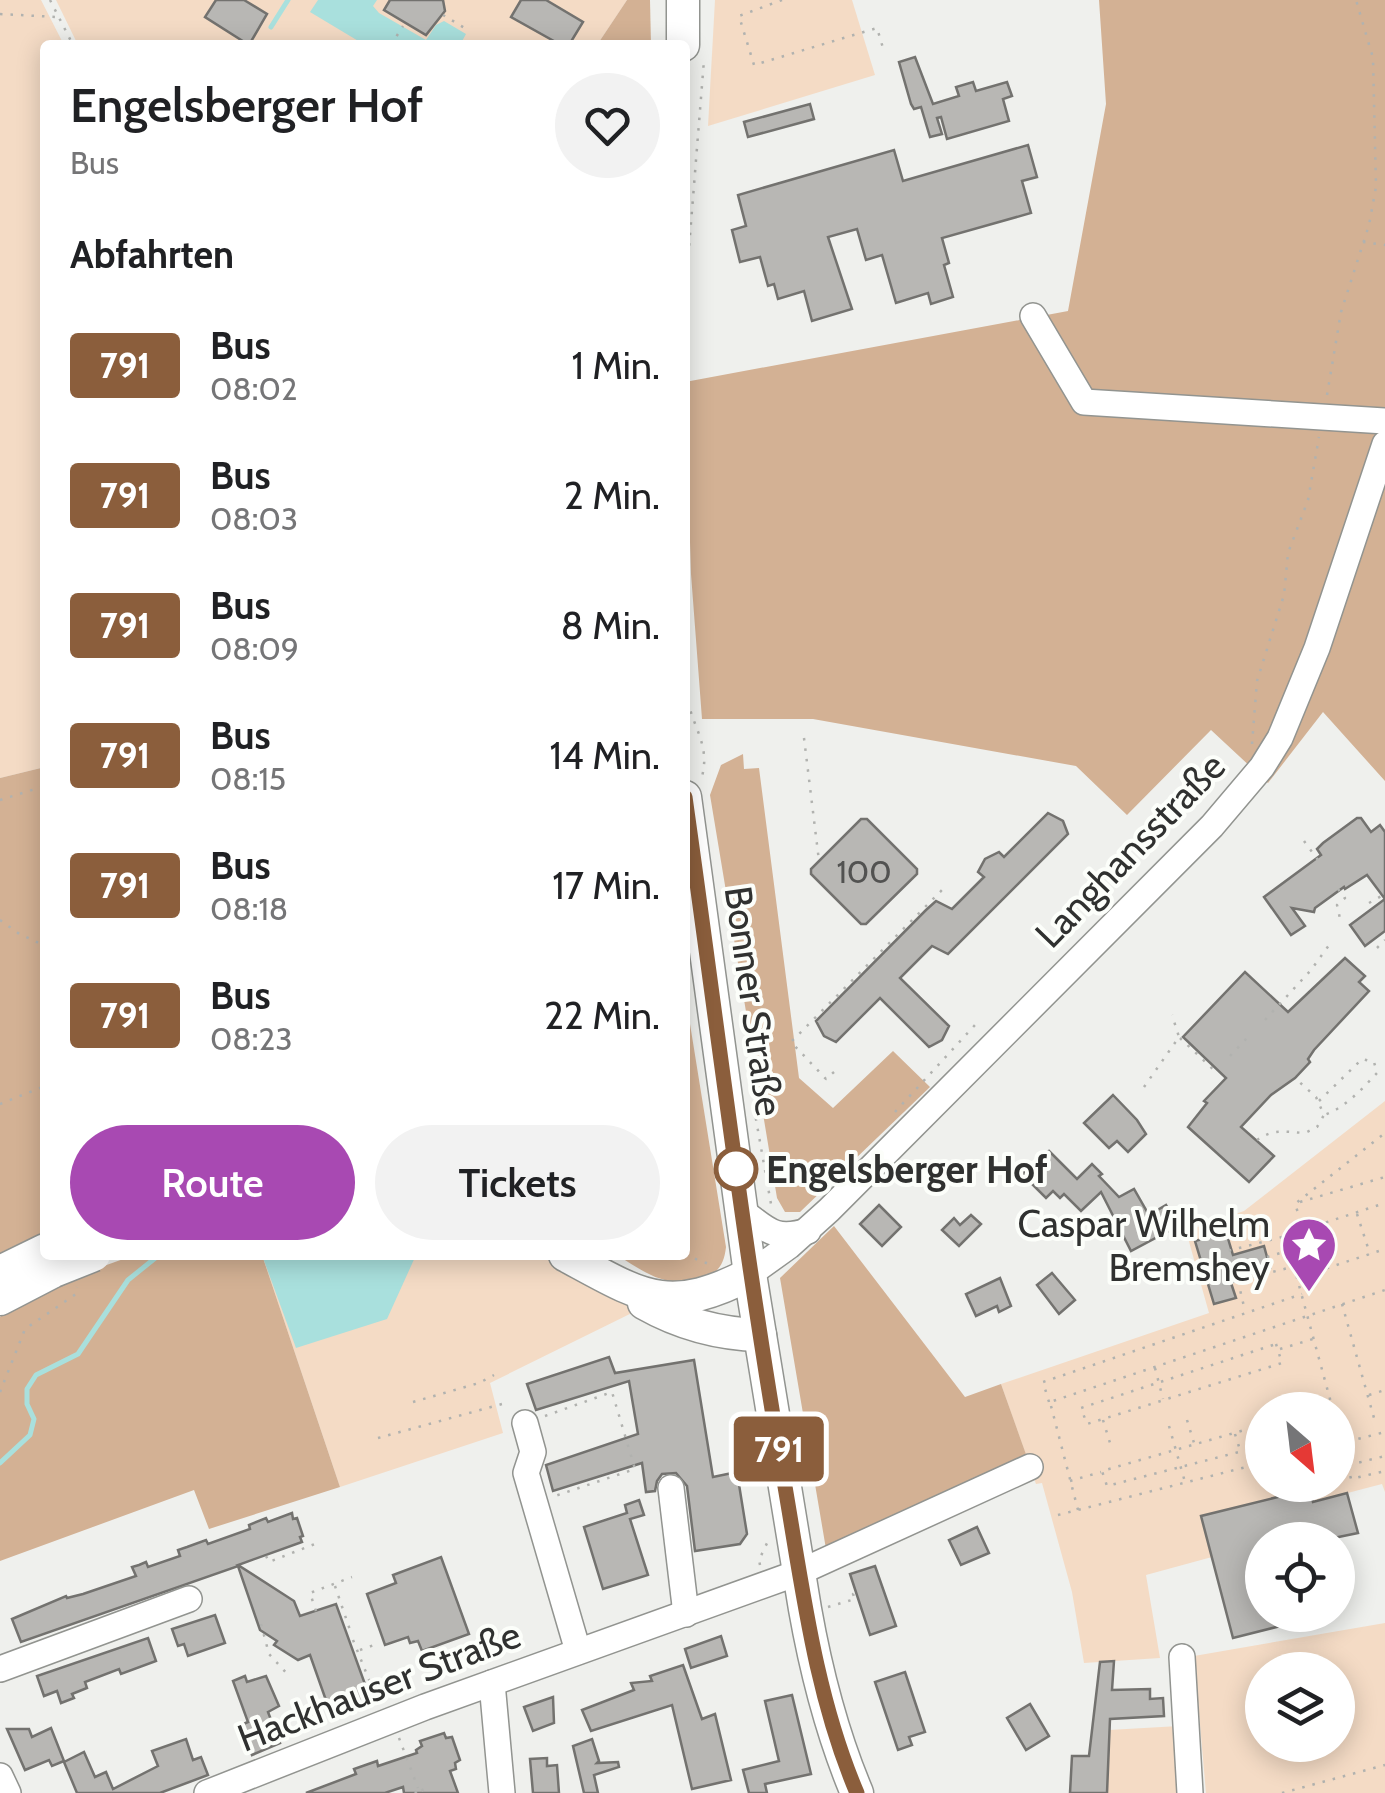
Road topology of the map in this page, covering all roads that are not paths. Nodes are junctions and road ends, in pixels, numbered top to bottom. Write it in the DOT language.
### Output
graph roads {
  1 [pos="683,0"];
  2 [pos="694,48"];
  3 [pos="1034,316"];
  4 [pos="1385,421"];
  5 [pos="1385,444"];
  6 [pos="690,833"];
  7 [pos="742,1211"];
  8 [pos="808,1230"];
  9 [pos="581,1260"];
  10 [pos="67,1263"];
  11 [pos="608,1269"];
  12 [pos="735,1271"];
  13 [pos="0,1272"];
  14 [pos="0,1299"];
  15 [pos="760,1335"];
  16 [pos="524,1423"];
  17 [pos="1030,1467"];
  18 [pos="672,1488"];
  19 [pos="800,1572"];
  20 [pos="189,1598"];
  21 [pos="686,1614"];
  22 [pos="578,1651"];
  23 [pos="1182,1658"];
  24 [pos="0,1669"];
  25 [pos="492,1682"];
  26 [pos="0,1776"];
  27 [pos="8,1793"];
  28 [pos="208,1793"];
  29 [pos="502,1793"];
  30 [pos="857,1793"];
  31 [pos="1190,1793"];
  1 -- 2 [label="main road"];
  3 -- 4 [label="street"];
  5 -- 8 [label="street, Langhansstraße"];
  6 -- 7 [label="main road, Bonner Straße"];
  7 -- 8 [label="street"];
  7 -- 12 [label="main road, Bonner Straße"];
  8 -- 12 [label="street, Langhansstraße"];
  9 -- 11 [label="main road"];
  10 -- 13 [label="main road"];
  10 -- 14 [label="main road"];
  11 -- 12 [label="main road"];
  11 -- 15 [label="main road"];
  12 -- 15 [label="main road, Bonner Straße"];
  15 -- 19 [label="main road, Bonner Straße"];
  16 -- 22 [label="street, Hackhauser Straße"];
  17 -- 19 [label="street"];
  18 -- 21 [label="street"];
  19 -- 21 [label="street, Hackhauser Straße"];
  19 -- 30 [label="main road, Bonner Straße"];
  20 -- 24 [label="street"];
  21 -- 22 [label="street, Hackhauser Straße"];
  22 -- 25 [label="street, Hackhauser Straße"];
  23 -- 31 [label="street"];
  25 -- 28 [label="street, Hackhauser Straße"];
  25 -- 29 [label="street"];
  26 -- 27 [label="street"];
}
